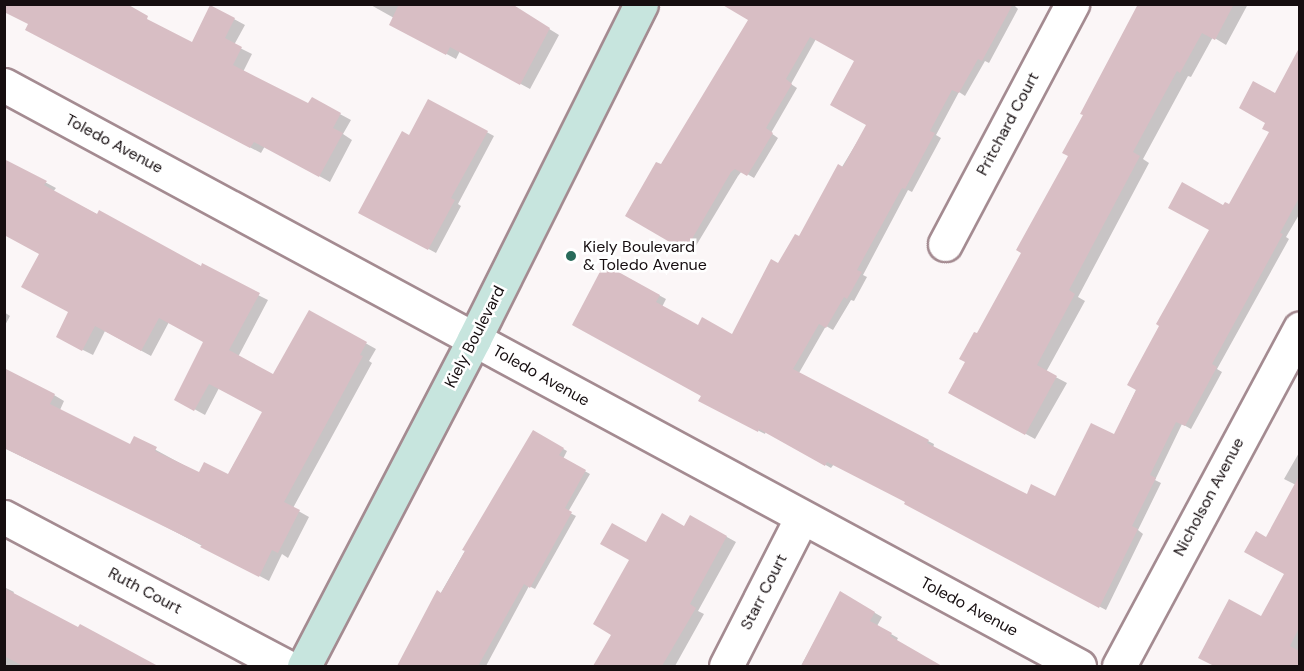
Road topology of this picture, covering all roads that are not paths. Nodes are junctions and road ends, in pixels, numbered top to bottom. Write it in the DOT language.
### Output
graph roads {
  1 [pos="641,4"];
  2 [pos="1072,4"];
  3 [pos="4,85"];
  4 [pos="945,244"];
  5 [pos="1299,328"];
  6 [pos="474,339"];
  7 [pos="4,517"];
  8 [pos="802,517"];
  9 [pos="285,666"];
  10 [pos="304,666"];
  11 [pos="726,666"];
  12 [pos="1079,666"];
  13 [pos="1119,666"];
  1 -- 6 [label="main road, Kiely Boulevard"];
  2 -- 4 [label="street, Pritchard Court"];
  3 -- 6 [label="street, Toledo Avenue"];
  5 -- 13 [label="street, Nicholson Avenue"];
  6 -- 8 [label="street, Toledo Avenue"];
  6 -- 10 [label="main road, Kiely Boulevard"];
  7 -- 9 [label="street, Ruth Court"];
  8 -- 11 [label="street, Starr Court"];
  8 -- 12 [label="street, Toledo Avenue"];
}
